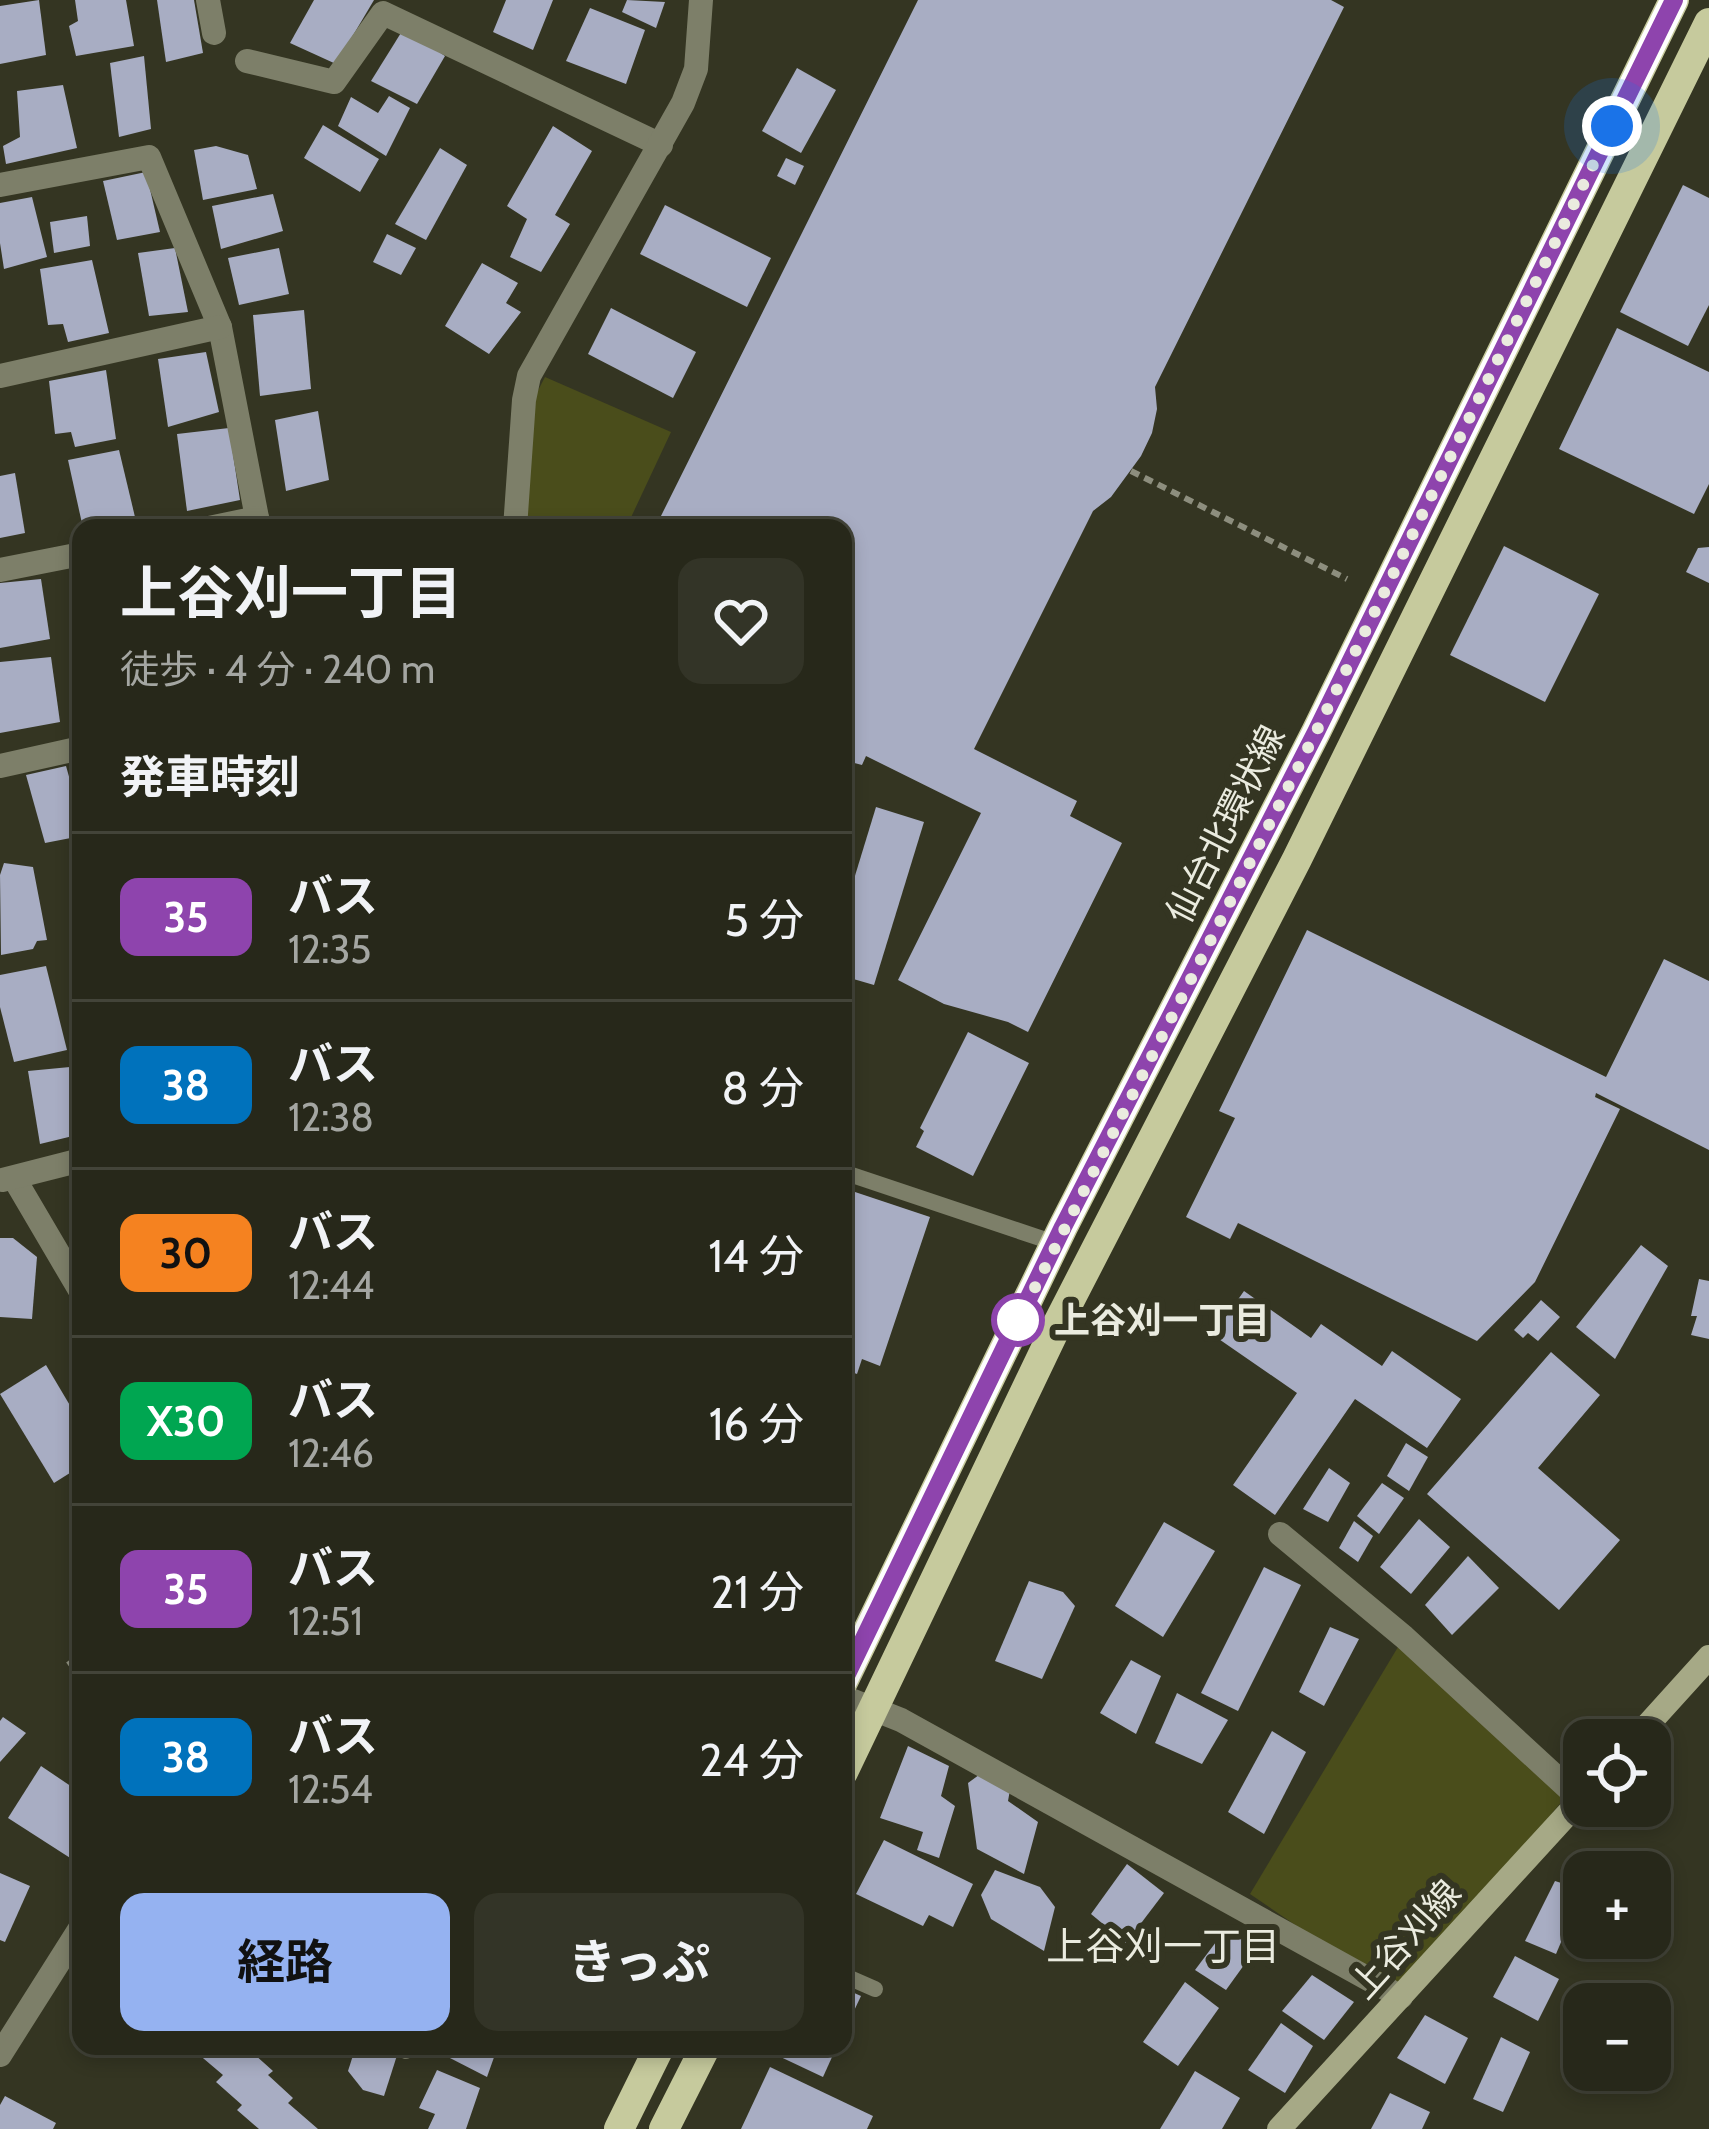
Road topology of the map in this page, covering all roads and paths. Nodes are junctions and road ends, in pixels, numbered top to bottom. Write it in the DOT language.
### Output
graph roads {
  1 [pos="208,0"];
  2 [pos="701,0"];
  3 [pos="1674,0"];
  4 [pos="1709,25"];
  5 [pos="214,33"];
  6 [pos="247,61"];
  7 [pos="661,145"];
  8 [pos="0,184"];
  9 [pos="220,328"];
  10 [pos="0,376"];
  11 [pos="1131,471"];
  12 [pos="257,519"];
  13 [pos="516,519"];
  14 [pos="72,556"];
  15 [pos="0,570"];
  16 [pos="1347,579"];
  17 [pos="72,750"];
  18 [pos="0,766"];
  19 [pos="72,1162"];
  20 [pos="852,1175"];
  21 [pos="7,1179"];
  22 [pos="1055,1243"];
  23 [pos="72,1278"];
  24 [pos="1280,1534"];
  25 [pos="72,1662"];
  26 [pos="1707,1662"];
  27 [pos="852,1663"];
  28 [pos="68,1665"];
  29 [pos="852,1701"];
  30 [pos="872,1710"];
  31 [pos="1654,1719"];
  32 [pos="852,1753"];
  33 [pos="1563,1781"];
  34 [pos="1563,1819"];
  35 [pos="72,1942"];
  36 [pos="852,1979"];
  37 [pos="875,1989"];
  38 [pos="1401,1997"];
  39 [pos="0,2055"];
  40 [pos="656,2055"];
  41 [pos="701,2055"];
  42 [pos="619,2129"];
  43 [pos="664,2129"];
  44 [pos="1279,2129"];
  1 -- 5 [label="street"];
  2 -- 7 [label="street"];
  3 -- 22 [label="main road, 仙台北環状線"];
  4 -- 30 [label="main road"];
  6 -- 7 [label="street"];
  7 -- 13 [label="street"];
  8 -- 9 [label="street"];
  9 -- 10 [label="street"];
  9 -- 12 [label="street"];
  11 -- 16 [label="path"];
  14 -- 15 [label="street"];
  17 -- 18 [label="street"];
  19 -- 21 [label="street"];
  20 -- 22 [label="lane"];
  21 -- 23 [label="street"];
  22 -- 27 [label="main road, 仙台北環状線"];
  24 -- 33 [label="street"];
  25 -- 28 [label="path"];
  26 -- 31 [label="street"];
  29 -- 30 [label="street"];
  30 -- 32 [label="main road"];
  30 -- 38 [label="street"];
  34 -- 38 [label="street, 上谷刈線"];
  35 -- 39 [label="street"];
  36 -- 37 [label="lane"];
  38 -- 44 [label="street, 上谷刈線"];
  40 -- 42 [label="main road"];
  41 -- 43 [label="main road"];
}
